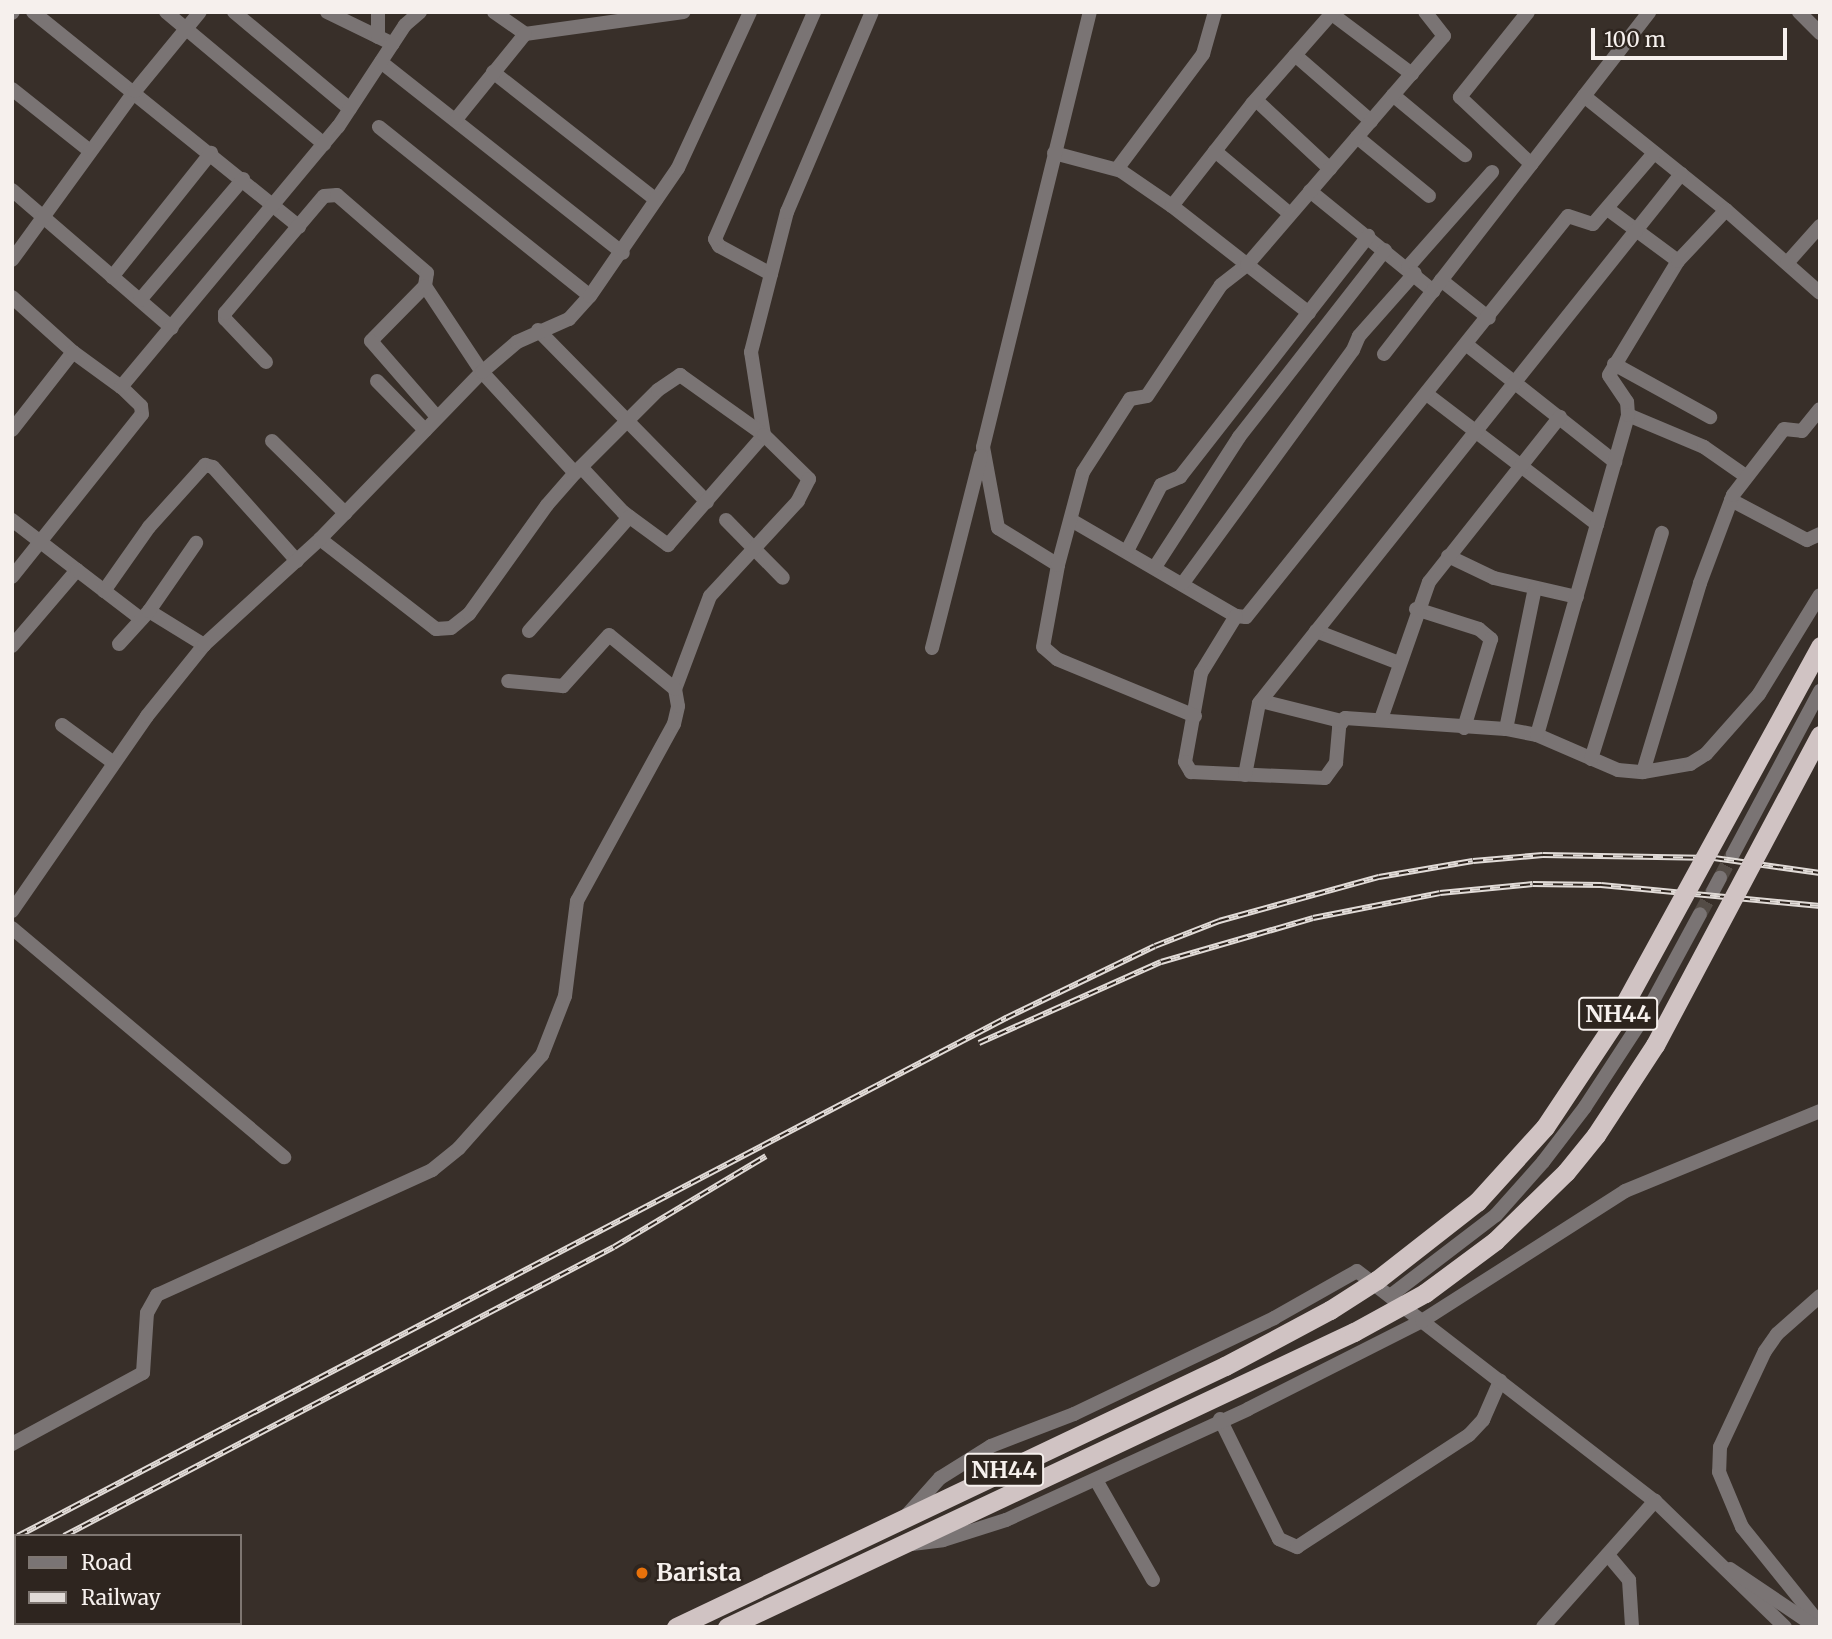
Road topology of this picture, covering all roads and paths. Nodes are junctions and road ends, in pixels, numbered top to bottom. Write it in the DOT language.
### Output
graph roads {
  1 [pos="33,12"];
  2 [pos="166,12"];
  3 [pos="200,12"];
  4 [pos="234,12"];
  5 [pos="327,12"];
  6 [pos="378,12"];
  7 [pos="420,12"];
  8 [pos="494,12"];
  9 [pos="682,12"];
  10 [pos="750,12"];
  11 [pos="814,12"];
  12 [pos="872,12"];
  13 [pos="1090,12"];
  14 [pos="1215,12"];
  15 [pos="1425,12"];
  16 [pos="1528,12"];
  17 [pos="1649,12"];
  18 [pos="1799,12"];
  19 [pos="1333,13"];
  20 [pos="185,29"];
  21 [pos="1820,33"];
  22 [pos="525,34"];
  23 [pos="378,37"];
  24 [pos="393,44"];
  25 [pos="1295,55"];
  26 [pos="381,61"];
  27 [pos="494,72"];
  28 [pos="1412,74"];
  29 [pos="12,89"];
  30 [pos="135,91"];
  31 [pos="1393,95"];
  32 [pos="1584,96"];
  33 [pos="1256,100"];
  34 [pos="350,109"];
  35 [pos="457,118"];
  36 [pos="1371,121"];
  37 [pos="379,127"];
  38 [pos="1357,137"];
  39 [pos="324,144"];
  40 [pos="90,151"];
  41 [pos="1215,151"];
  42 [pos="1054,152"];
  43 [pos="211,153"];
  44 [pos="1654,153"];
  45 [pos="1465,155"];
  46 [pos="1531,164"];
  47 [pos="1117,169"];
  48 [pos="1330,169"];
  49 [pos="1492,172"];
  50 [pos="1681,174"];
  51 [pos="243,179"];
  52 [pos="12,190"];
  53 [pos="1310,191"];
  54 [pos="1429,196"];
  55 [pos="656,200"];
  56 [pos="274,204"];
  57 [pos="1172,206"];
  58 [pos="1609,210"];
  59 [pos="1726,210"];
  60 [pos="1290,214"];
  61 [pos="41,216"];
  62 [pos="299,226"];
  63 [pos="1820,226"];
  64 [pos="1636,230"];
  65 [pos="1368,236"];
  66 [pos="1385,250"];
  67 [pos="623,253"];
  68 [pos="14,254"];
  69 [pos="1678,261"];
  70 [pos="1787,263"];
  71 [pos="1247,265"];
  72 [pos="1411,270"];
  73 [pos="771,274"];
  74 [pos="112,277"];
  75 [pos="1437,285"];
  76 [pos="425,286"];
  77 [pos="1820,293"];
  78 [pos="590,296"];
  79 [pos="12,298"];
  80 [pos="140,300"];
  81 [pos="1309,313"];
  82 [pos="1489,318"];
  83 [pos="172,328"];
  84 [pos="538,330"];
  85 [pos="1467,345"];
  86 [pos="73,352"];
  87 [pos="1384,354"];
  88 [pos="266,362"];
  89 [pos="1614,365"];
  90 [pos="482,372"];
  91 [pos="1513,380"];
  92 [pos="377,381"];
  93 [pos="121,387"];
  94 [pos="1428,395"];
  95 [pos="1820,409"];
  96 [pos="1628,415"];
  97 [pos="437,417"];
  98 [pos="1560,417"];
  99 [pos="1710,417"];
  100 [pos="629,420"];
  101 [pos="12,430"];
  102 [pos="425,430"];
  103 [pos="1475,432"];
  104 [pos="764,435"];
  105 [pos="272,441"];
  106 [pos="984,447"];
  107 [pos="1615,462"];
  108 [pos="1520,468"];
  109 [pos="578,470"];
  110 [pos="1747,477"];
  111 [pos="1731,500"];
  112 [pos="707,502"];
  113 [pos="345,513"];
  114 [pos="629,517"];
  115 [pos="12,520"];
  116 [pos="726,520"];
  117 [pos="1071,520"];
  118 [pos="1597,524"];
  119 [pos="1662,533"];
  120 [pos="1820,534"];
  121 [pos="320,539"];
  122 [pos="41,542"];
  123 [pos="196,543"];
  124 [pos="755,548"];
  125 [pos="1126,551"];
  126 [pos="1448,556"];
  127 [pos="297,561"];
  128 [pos="1058,565"];
  129 [pos="1155,567"];
  130 [pos="77,570"];
  131 [pos="12,577"];
  132 [pos="783,578"];
  133 [pos="1183,583"];
  134 [pos="1535,588"];
  135 [pos="104,591"];
  136 [pos="1820,594"];
  137 [pos="1577,597"];
  138 [pos="1416,609"];
  139 [pos="145,615"];
  140 [pos="1236,616"];
  141 [pos="528,631"];
  142 [pos="1316,631"];
  143 [pos="119,644"];
  144 [pos="204,645"];
  145 [pos="12,646"];
  146 [pos="1820,646"];
  147 [pos="932,648"];
  148 [pos="1399,663"];
  149 [pos="508,681"];
  150 [pos="676,689"];
  151 [pos="1820,691"];
  152 [pos="1261,701"];
  153 [pos="1195,716"];
  154 [pos="1381,719"];
  155 [pos="1341,721"];
  156 [pos="62,725"];
  157 [pos="1464,728"];
  158 [pos="1506,729"];
  159 [pos="1537,735"];
  160 [pos="1820,735"];
  161 [pos="1591,759"];
  162 [pos="114,763"];
  163 [pos="1643,772"];
  164 [pos="1245,775"];
  165 [pos="1733,855"];
  166 [pos="12,911"];
  167 [pos="1700,914"];
  168 [pos="12,929"];
  169 [pos="1820,1111"];
  170 [pos="284,1157"];
  171 [pos="1390,1296"];
  172 [pos="1820,1296"];
  173 [pos="1422,1321"];
  174 [pos="1500,1381"];
  175 [pos="1220,1419"];
  176 [pos="12,1444"];
  177 [pos="1096,1480"];
  178 [pos="1655,1501"];
  179 [pos="904,1519"];
  180 [pos="901,1545"];
  181 [pos="1608,1555"];
  182 [pos="1729,1568"];
  183 [pos="1153,1580"];
  184 [pos="1818,1626"];
  185 [pos="676,1627"];
  186 [pos="727,1627"];
  187 [pos="1543,1627"];
  188 [pos="1632,1627"];
  189 [pos="1785,1627"];
  1 -- 30 [label="street"];
  2 -- 20 [label="street"];
  3 -- 20 [label="street"];
  4 -- 34 [label="street"];
  5 -- 23 [label="street"];
  6 -- 23 [label="street"];
  7 -- 24 [label="street"];
  8 -- 22 [label="street"];
  9 -- 22 [label="street"];
  10 -- 55 [label="street"];
  11 -- 73 [label="street"];
  12 -- 73 [label="street"];
  13 -- 42 [label="street"];
  14 -- 47 [label="street"];
  15 -- 28 [label="street"];
  16 -- 46 [label="street"];
  17 -- 32 [label="street"];
  18 -- 21 [label="street"];
  19 -- 25 [label="street"];
  19 -- 28 [label="street"];
  20 -- 30 [label="street"];
  20 -- 39 [label="street"];
  22 -- 27 [label="street"];
  23 -- 24 [label="street"];
  24 -- 26 [label="street"];
  25 -- 33 [label="street"];
  25 -- 36 [label="street"];
  26 -- 34 [label="street"];
  26 -- 35 [label="street"];
  27 -- 35 [label="street"];
  27 -- 55 [label="street"];
  28 -- 31 [label="street"];
  29 -- 40 [label="street"];
  30 -- 40 [label="street"];
  30 -- 43 [label="street"];
  31 -- 36 [label="street"];
  31 -- 45 [label="street"];
  32 -- 44 [label="street"];
  32 -- 46 [label="street"];
  33 -- 41 [label="street"];
  33 -- 48 [label="street"];
  34 -- 39 [label="street"];
  35 -- 67 [label="street"];
  36 -- 38 [label="street"];
  37 -- 78 [label="street"];
  38 -- 48 [label="street"];
  38 -- 54 [label="street"];
  39 -- 56 [label="street"];
  40 -- 61 [label="street"];
  41 -- 57 [label="street"];
  41 -- 60 [label="street"];
  42 -- 47 [label="street"];
  42 -- 106 [label="street"];
  43 -- 51 [label="street"];
  43 -- 74 [label="street"];
  44 -- 50 [label="street"];
  44 -- 58 [label="street"];
  46 -- 75 [label="street"];
  47 -- 57 [label="street"];
  48 -- 53 [label="street"];
  49 -- 72 [label="street"];
  50 -- 59 [label="street"];
  50 -- 64 [label="street"];
  51 -- 56 [label="street"];
  51 -- 80 [label="street"];
  52 -- 61 [label="street"];
  53 -- 60 [label="street"];
  53 -- 65 [label="street"];
  55 -- 67 [label="street"];
  56 -- 62 [label="street"];
  56 -- 83 [label="street"];
  57 -- 71 [label="street"];
  58 -- 64 [label="street"];
  58 -- 82 [label="street"];
  59 -- 69 [label="street"];
  59 -- 70 [label="street"];
  60 -- 71 [label="street"];
  61 -- 68 [label="street"];
  61 -- 74 [label="street"];
  62 -- 76 [label="street"];
  62 -- 88 [label="street"];
  63 -- 70 [label="street"];
  64 -- 69 [label="street"];
  64 -- 91 [label="street"];
  65 -- 66 [label="street"];
  65 -- 81 [label="street"];
  66 -- 72 [label="street"];
  66 -- 129 [label="street"];
  67 -- 78 [label="street"];
  69 -- 89 [label="street"];
  70 -- 77 [label="street"];
  71 -- 81 [label="street"];
  71 -- 117 [label="street"];
  72 -- 75 [label="street"];
  72 -- 133 [label="street"];
  73 -- 104 [label="street"];
  74 -- 80 [label="street"];
  75 -- 82 [label="street"];
  75 -- 87 [label="street"];
  76 -- 90 [label="street"];
  76 -- 97 [label="street"];
  78 -- 84 [label="street"];
  79 -- 86 [label="street"];
  80 -- 83 [label="street"];
  81 -- 125 [label="street"];
  82 -- 85 [label="street"];
  83 -- 93 [label="street"];
  84 -- 90 [label="street"];
  84 -- 100 [label="street"];
  85 -- 91 [label="street"];
  85 -- 94 [label="street"];
  86 -- 93 [label="street"];
  86 -- 101 [label="street"];
  89 -- 96 [label="street"];
  89 -- 99 [label="street"];
  90 -- 97 [label="street"];
  90 -- 109 [label="street"];
  91 -- 98 [label="street"];
  91 -- 103 [label="street"];
  92 -- 102 [label="street"];
  93 -- 122 [label="street"];
  94 -- 103 [label="street"];
  94 -- 140 [label="street"];
  95 -- 110 [label="street"];
  96 -- 107 [label="street"];
  96 -- 110 [label="street"];
  97 -- 102 [label="street"];
  98 -- 107 [label="street"];
  98 -- 108 [label="street"];
  100 -- 104 [label="street"];
  100 -- 109 [label="street"];
  100 -- 112 [label="street"];
  102 -- 113 [label="street"];
  103 -- 108 [label="street"];
  103 -- 142 [label="street"];
  104 -- 112 [label="street"];
  104 -- 124 [label="street"];
  105 -- 113 [label="street"];
  106 -- 128 [label="street"];
  106 -- 147 [label="street"];
  107 -- 118 [label="street"];
  108 -- 118 [label="street"];
  108 -- 126 [label="street"];
  109 -- 114 [label="street"];
  109 -- 121 [label="street"];
  110 -- 111 [label="street"];
  111 -- 120 [label="street"];
  111 -- 163 [label="street"];
  112 -- 114 [label="street"];
  113 -- 121 [label="street"];
  114 -- 141 [label="street"];
  115 -- 122 [label="street"];
  116 -- 124 [label="street"];
  117 -- 125 [label="street"];
  117 -- 128 [label="street"];
  118 -- 137 [label="street"];
  119 -- 161 [label="street"];
  121 -- 127 [label="street"];
  122 -- 130 [label="street"];
  122 -- 131 [label="street"];
  123 -- 139 [label="street"];
  124 -- 132 [label="street"];
  124 -- 150 [label="street"];
  125 -- 129 [label="street"];
  126 -- 134 [label="street"];
  126 -- 138 [label="street"];
  127 -- 135 [label="street"];
  127 -- 144 [label="street"];
  128 -- 153 [label="street"];
  129 -- 133 [label="street"];
  130 -- 135 [label="street"];
  130 -- 145 [label="street"];
  133 -- 140 [label="street"];
  134 -- 137 [label="street"];
  134 -- 158 [label="street"];
  135 -- 139 [label="street"];
  136 -- 163 [label="street"];
  137 -- 159 [label="street"];
  138 -- 148 [label="street"];
  138 -- 157 [label="street"];
  139 -- 143 [label="street"];
  139 -- 144 [label="street"];
  140 -- 153 [label="street"];
  142 -- 148 [label="street"];
  142 -- 152 [label="street"];
  144 -- 162 [label="street"];
  146 -- 179 [label="highway, NH44, bridge"];
  148 -- 154 [label="street"];
  149 -- 150 [label="street"];
  150 -- 176 [label="street"];
  151 -- 165 [label="street"];
  152 -- 155 [label="street"];
  152 -- 164 [label="street"];
  153 -- 164 [label="street"];
  154 -- 155 [label="street"];
  154 -- 157 [label="street"];
  155 -- 164 [label="street"];
  156 -- 162 [label="street"];
  157 -- 158 [label="street"];
  158 -- 159 [label="street"];
  159 -- 161 [label="street"];
  160 -- 180 [label="highway, NH44, bridge"];
  161 -- 163 [label="street"];
  162 -- 166 [label="street"];
  167 -- 171 [label="street"];
  168 -- 170 [label="street"];
  169 -- 173 [label="street"];
  171 -- 173 [label="street"];
  171 -- 179 [label="street"];
  172 -- 184 [label="street"];
  173 -- 174 [label="street"];
  173 -- 175 [label="street"];
  174 -- 175 [label="street"];
  174 -- 178 [label="street"];
  175 -- 177 [label="street"];
  177 -- 180 [label="street"];
  177 -- 183 [label="street"];
  178 -- 181 [label="street"];
  178 -- 182 [label="street"];
  179 -- 185 [label="highway, NH44"];
  180 -- 186 [label="highway, NH44"];
  181 -- 187 [label="street"];
  181 -- 188 [label="street"];
  182 -- 184 [label="street"];
  182 -- 189 [label="street"];
}
